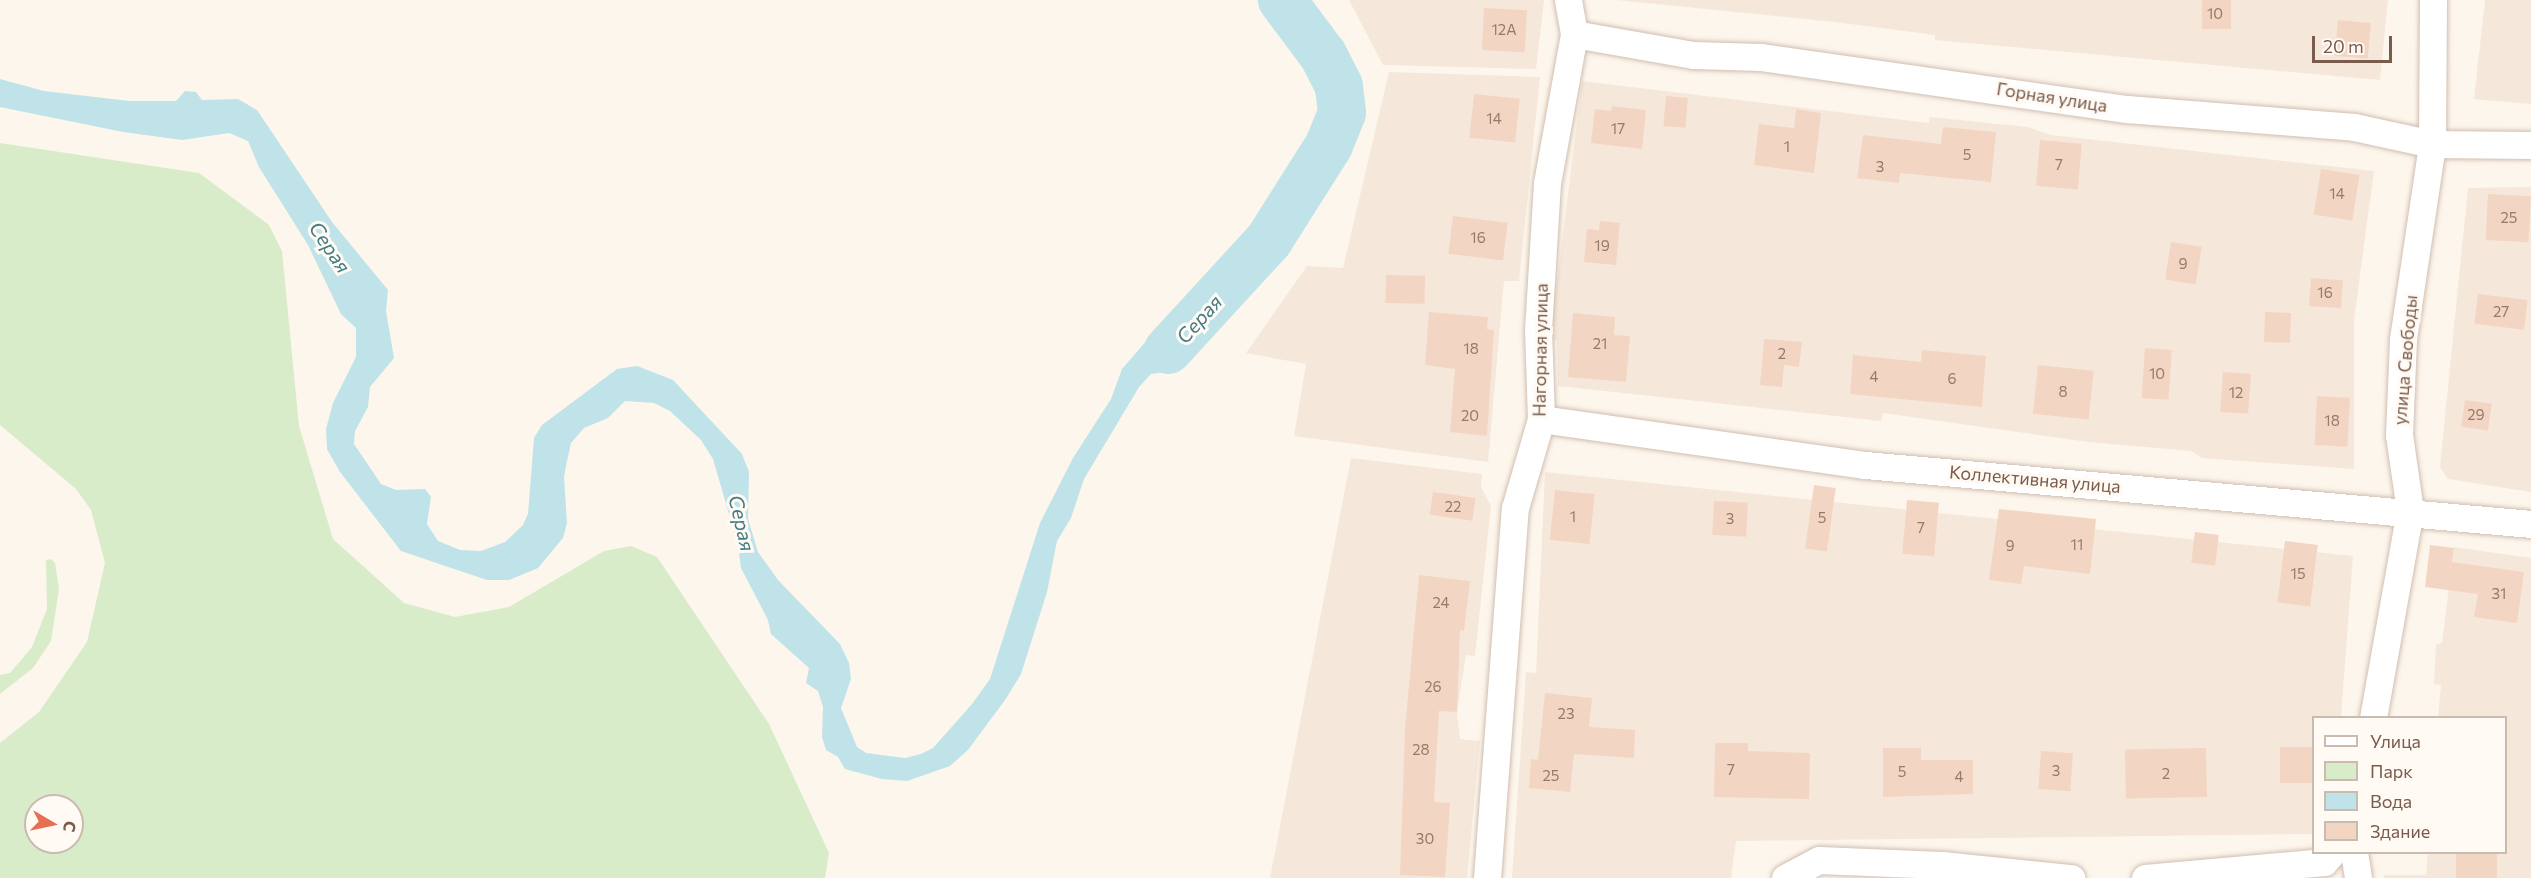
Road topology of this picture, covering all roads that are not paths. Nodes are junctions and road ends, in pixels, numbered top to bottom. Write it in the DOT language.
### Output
graph roads {
  1 [pos="1568,0"];
  2 [pos="2433,0"];
  3 [pos="1574,34"];
  4 [pos="2432,144"];
  5 [pos="2531,145"];
  6 [pos="1541,419"];
  7 [pos="2410,511"];
  8 [pos="2531,524"];
  9 [pos="2373,716"];
  10 [pos="2331,854"];
  11 [pos="2354,854"];
  12 [pos="2036,876"];
  13 [pos="1487,878"];
  14 [pos="1785,878"];
  15 [pos="2071,878"];
  16 [pos="2145,878"];
  17 [pos="2358,878"];
  1 -- 3 [label="street, Нагорная улица"];
  2 -- 4 [label="street, улица Свободы"];
  3 -- 4 [label="street, Горная улица"];
  3 -- 6 [label="street, Нагорная улица"];
  4 -- 5 [label="street, Горная улица"];
  4 -- 7 [label="street, улица Свободы"];
  6 -- 7 [label="street, Коллективная улица"];
  6 -- 13 [label="street, Нагорная улица"];
  7 -- 8 [label="street, Коллективная улица"];
  7 -- 9 [label="street, улица Свободы"];
  10 -- 16 [label="street"];
  11 -- 17 [label="street"];
  12 -- 14 [label="street"];
  12 -- 15 [label="street"];
}
